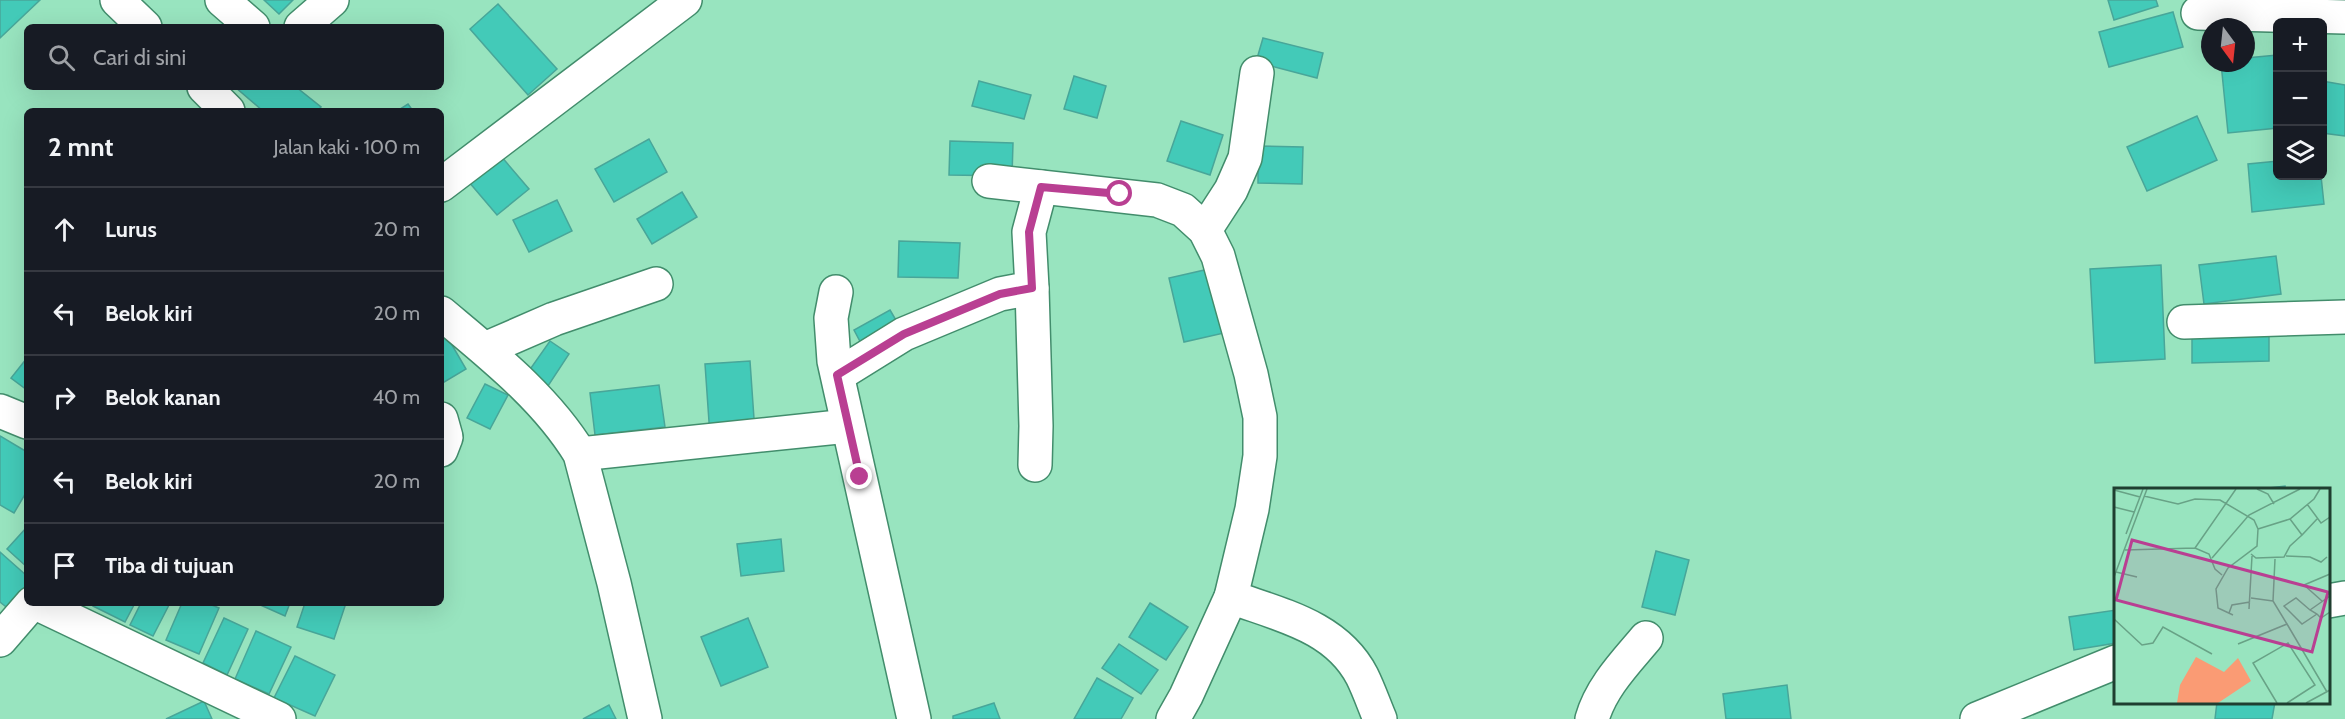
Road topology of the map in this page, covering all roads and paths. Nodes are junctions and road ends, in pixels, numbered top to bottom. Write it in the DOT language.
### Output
graph roads {
  1 [pos="117,0"];
  2 [pos="222,0"];
  3 [pos="332,0"];
  4 [pos="685,0"];
  5 [pos="2198,13"];
  6 [pos="2345,17"];
  7 [pos="142,24"];
  8 [pos="250,24"];
  9 [pos="304,24"];
  10 [pos="1257,73"];
  11 [pos="207,90"];
  12 [pos="225,108"];
  13 [pos="989,181"];
  14 [pos="444,183"];
  15 [pos="1041,187"];
  16 [pos="1205,230"];
  17 [pos="656,284"];
  18 [pos="1032,288"];
  19 [pos="836,292"];
  20 [pos="444,315"];
  21 [pos="2345,317"];
  22 [pos="2184,322"];
  23 [pos="485,349"];
  24 [pos="837,375"];
  25 [pos="0,411"];
  26 [pos="24,421"];
  27 [pos="848,426"];
  28 [pos="580,454"];
  29 [pos="1035,465"];
  30 [pos="1231,597"];
  31 [pos="2345,598"];
  32 [pos="2330,601"];
  33 [pos="31,606"];
  34 [pos="40,606"];
  35 [pos="1646,638"];
  36 [pos="0,640"];
  37 [pos="2114,662"];
  38 [pos="279,719"];
  39 [pos="645,719"];
  40 [pos="914,719"];
  41 [pos="1173,719"];
  42 [pos="1380,719"];
  43 [pos="1592,719"];
  44 [pos="1977,719"];
  1 -- 7 [label="street"];
  2 -- 8 [label="street"];
  3 -- 9 [label="street"];
  4 -- 14 [label="street"];
  5 -- 6 [label="street"];
  10 -- 16 [label="street"];
  11 -- 12 [label="street"];
  13 -- 15 [label="street"];
  15 -- 16 [label="street"];
  15 -- 18 [label="street"];
  16 -- 30 [label="street"];
  17 -- 23 [label="street"];
  18 -- 24 [label="street"];
  18 -- 29 [label="street"];
  19 -- 24 [label="street"];
  20 -- 23 [label="street"];
  21 -- 22 [label="street"];
  23 -- 28 [label="street"];
  24 -- 27 [label="street"];
  25 -- 26 [label="street"];
  27 -- 28 [label="street"];
  27 -- 40 [label="street"];
  28 -- 39 [label="street"];
  30 -- 41 [label="street"];
  30 -- 42 [label="street"];
  31 -- 32 [label="street"];
  33 -- 36 [label="street"];
  34 -- 38 [label="street"];
  35 -- 43 [label="street"];
  37 -- 44 [label="street"];
}
